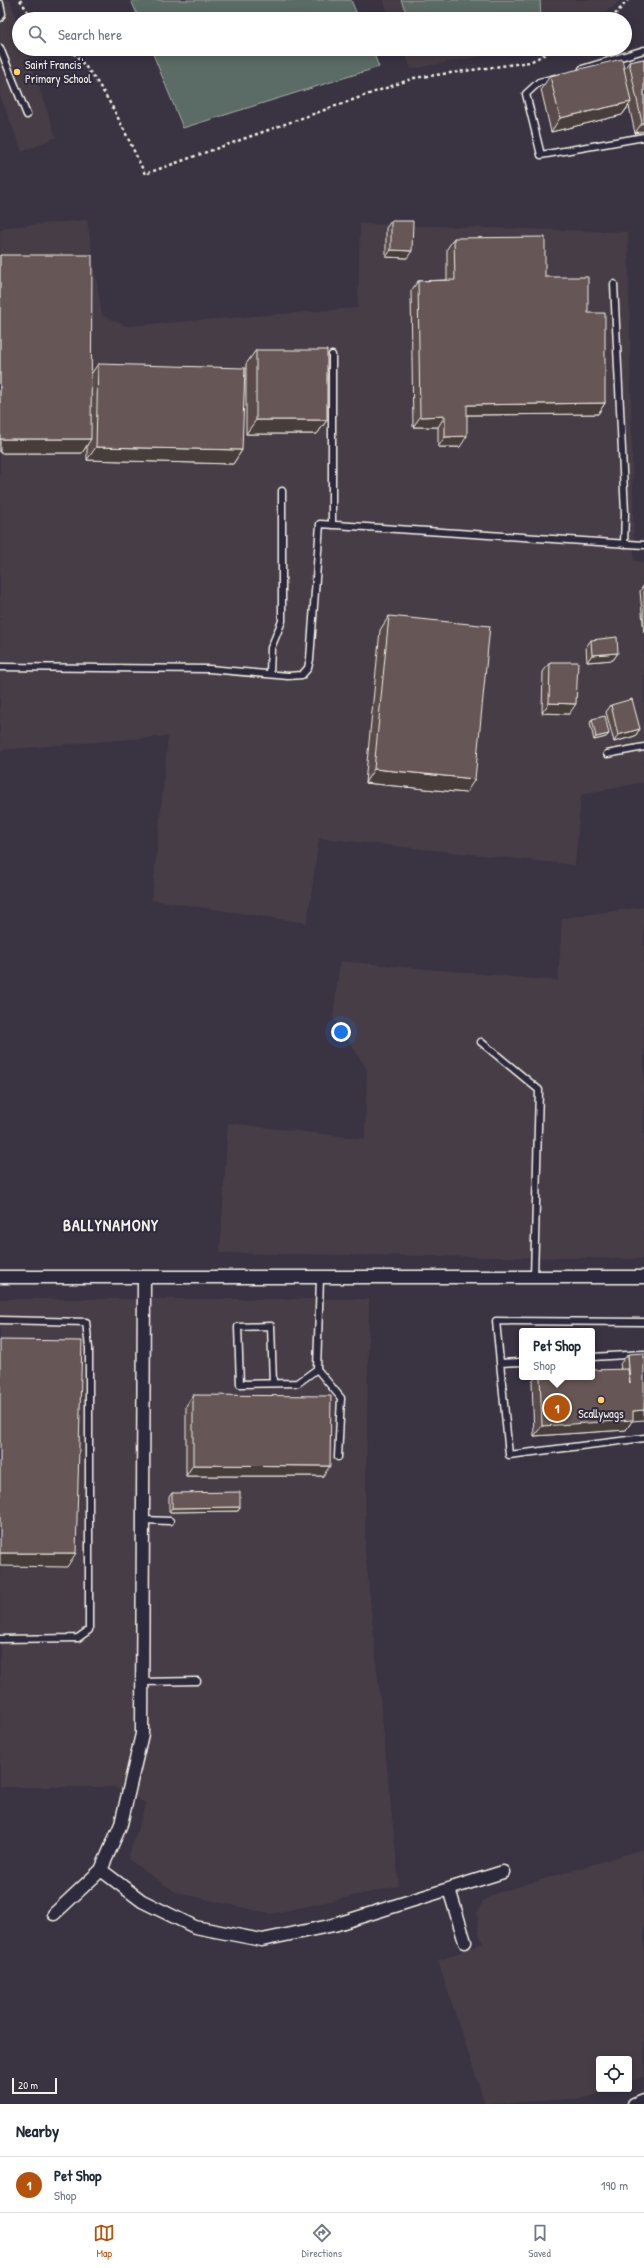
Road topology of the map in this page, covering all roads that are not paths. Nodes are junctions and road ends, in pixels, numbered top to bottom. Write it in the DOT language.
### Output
graph roads {
  1 [pos="0,4"];
  2 [pos="0,18"];
  3 [pos="0,48"];
  4 [pos="644,50"];
  5 [pos="632,54"];
  6 [pos="625,56"];
  7 [pos="577,71"];
  8 [pos="562,76"];
  9 [pos="27,115"];
  10 [pos="644,137"];
  11 [pos="614,284"];
  12 [pos="332,355"];
  13 [pos="282,491"];
  14 [pos="332,525"];
  15 [pos="624,544"];
  16 [pos="644,545"];
  17 [pos="0,667"];
  18 [pos="270,673"];
  19 [pos="644,748"];
  20 [pos="607,754"];
  21 [pos="481,1042"];
  22 [pos="0,1277"];
  23 [pos="534,1277"];
  24 [pos="644,1277"];
  25 [pos="144,1278"];
  26 [pos="320,1278"];
  27 [pos="0,1320"];
  28 [pos="644,1322"];
  29 [pos="644,1354"];
  30 [pos="595,1357"];
  31 [pos="519,1362"];
  32 [pos="500,1363"];
  33 [pos="317,1369"];
  34 [pos="272,1383"];
  35 [pos="644,1438"];
  36 [pos="338,1457"];
  37 [pos="143,1520"];
  38 [pos="170,1521"];
  39 [pos="0,1639"];
  40 [pos="198,1681"];
  41 [pos="142,1682"];
  42 [pos="101,1870"];
  43 [pos="503,1872"];
  44 [pos="449,1889"];
  45 [pos="54,1914"];
  46 [pos="465,1942"];
  47 [pos="644,2100"];
  48 [pos="634,2104"];
  1 -- 2 [label="lane"];
  3 -- 9 [label="lane"];
  4 -- 5 [label="lane"];
  6 -- 7 [label="lane"];
  8 -- 10 [label="lane"];
  11 -- 15 [label="lane"];
  12 -- 14 [label="lane"];
  13 -- 18 [label="lane"];
  14 -- 15 [label="lane"];
  14 -- 18 [label="lane"];
  15 -- 16 [label="lane"];
  17 -- 18 [label="lane"];
  19 -- 20 [label="lane"];
  21 -- 23 [label="lane"];
  22 -- 25 [label="street"];
  23 -- 24 [label="street"];
  23 -- 26 [label="street"];
  25 -- 26 [label="street"];
  25 -- 37 [label="street"];
  26 -- 33 [label="lane"];
  27 -- 39 [label="lane"];
  28 -- 32 [label="lane"];
  29 -- 30 [label="lane"];
  31 -- 32 [label="lane"];
  32 -- 35 [label="lane"];
  33 -- 34 [label="lane"];
  33 -- 36 [label="lane"];
  34 -- 34 [label="lane"];
  37 -- 38 [label="lane"];
  37 -- 41 [label="street"];
  40 -- 41 [label="lane"];
  41 -- 42 [label="street"];
  42 -- 44 [label="street"];
  42 -- 45 [label="street"];
  43 -- 44 [label="street"];
  44 -- 46 [label="street"];
  47 -- 48 [label="street"];
}
